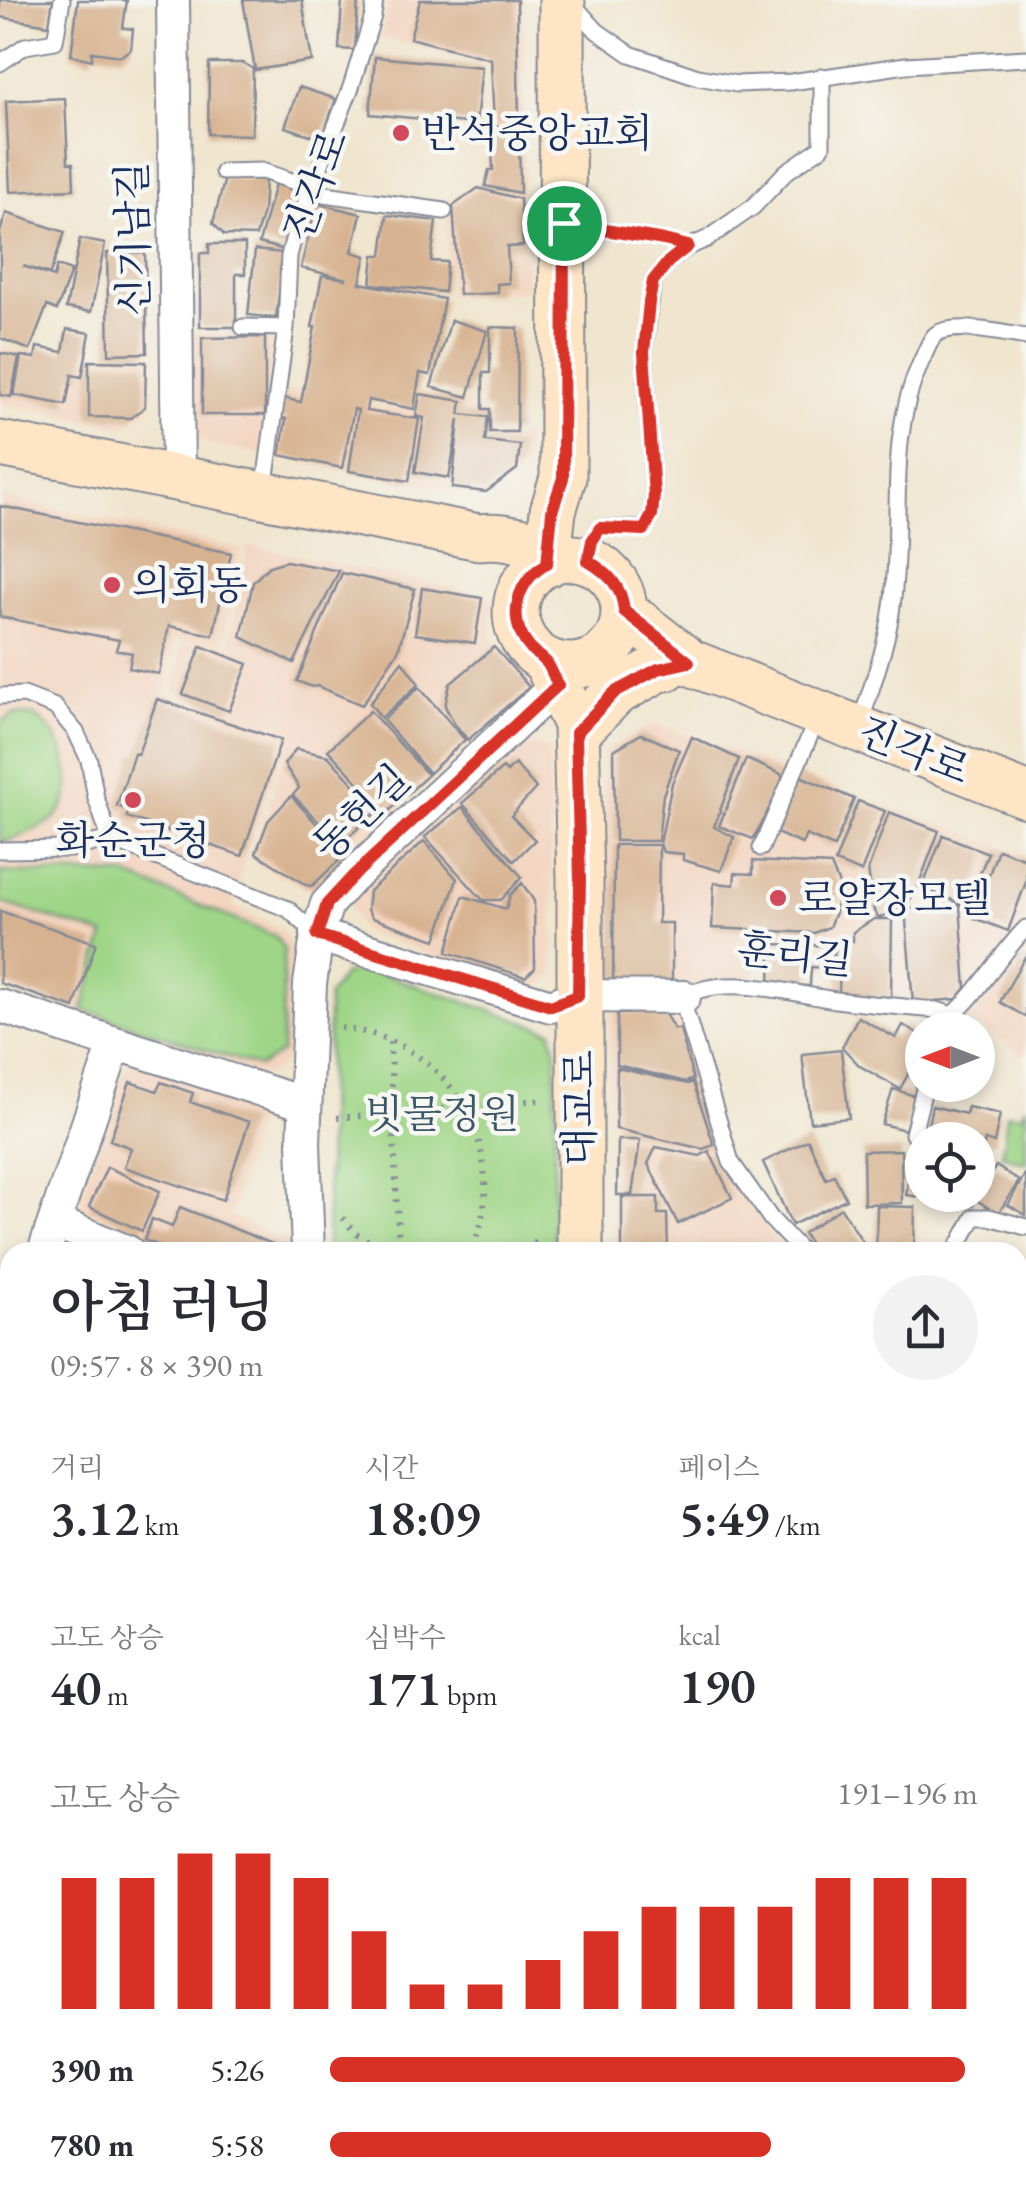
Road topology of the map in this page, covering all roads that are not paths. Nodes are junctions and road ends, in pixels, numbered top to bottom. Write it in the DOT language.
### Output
graph roads {
  1 [pos="62,0"];
  2 [pos="173,0"];
  3 [pos="375,0"];
  4 [pos="566,0"];
  5 [pos="1026,58"];
  6 [pos="0,63"];
  7 [pos="822,76"];
  8 [pos="223,172"];
  9 [pos="312,190"];
  10 [pos="444,211"];
  11 [pos="564,223"];
  12 [pos="688,246"];
  13 [pos="243,327"];
  14 [pos="286,328"];
  15 [pos="1026,337"];
  16 [pos="0,444"];
  17 [pos="178,478"];
  18 [pos="563,478"];
  19 [pos="264,495"];
  20 [pos="479,537"];
  21 [pos="555,565"];
  22 [pos="624,611"];
  23 [pos="677,665"];
  24 [pos="575,687"];
  25 [pos="0,696"];
  26 [pos="839,720"];
  27 [pos="1026,795"];
  28 [pos="110,839"];
  29 [pos="761,848"];
  30 [pos="0,850"];
  31 [pos="1026,928"];
  32 [pos="317,935"];
  33 [pos="578,996"];
  34 [pos="684,997"];
  35 [pos="0,1006"];
  36 [pos="944,1012"];
  37 [pos="955,1012"];
  38 [pos="115,1044"];
  39 [pos="320,1102"];
  40 [pos="1026,1227"];
  41 [pos="49,1237"];
  42 [pos="75,1242"];
  43 [pos="308,1242"];
  44 [pos="560,1242"];
  45 [pos="792,1242"];
  46 [pos="960,1242"];
  1 -- 6 [label="lane"];
  2 -- 17 [label="street, 신기남길"];
  3 -- 9 [label="lane, 진각로"];
  4 -- 7 [label="lane"];
  4 -- 11 [label="street"];
  5 -- 7 [label="lane"];
  7 -- 12 [label="lane"];
  8 -- 9 [label="lane"];
  9 -- 10 [label="lane"];
  9 -- 14 [label="lane, 진각로"];
  11 -- 12 [label="lane"];
  11 -- 18 [label="street"];
  12 -- 21 [label="lane"];
  13 -- 14 [label="lane"];
  14 -- 19 [label="lane, 진각로"];
  15 -- 26 [label="lane"];
  16 -- 17 [label="street"];
  17 -- 19 [label="street"];
  18 -- 20 [label="street"];
  18 -- 21 [label="street"];
  19 -- 20 [label="street"];
  20 -- 21 [label="street"];
  21 -- 22 [label="street"];
  21 -- 24 [label="street"];
  22 -- 23 [label="street"];
  22 -- 24 [label="street"];
  23 -- 24 [label="street"];
  23 -- 24 [label="street"];
  23 -- 26 [label="street, 진각로"];
  24 -- 32 [label="street, 동헌길"];
  24 -- 33 [label="street, 대교로"];
  25 -- 28 [label="lane"];
  26 -- 27 [label="street, 진각로"];
  26 -- 29 [label="lane"];
  28 -- 30 [label="lane"];
  28 -- 32 [label="lane"];
  31 -- 37 [label="lane"];
  32 -- 33 [label="street"];
  32 -- 39 [label="street, 동헌길"];
  33 -- 34 [label="street"];
  33 -- 44 [label="street, 대교로"];
  34 -- 36 [label="lane, 훈리길"];
  34 -- 45 [label="lane, 훈리길"];
  35 -- 38 [label="street"];
  38 -- 39 [label="street"];
  38 -- 41 [label="street"];
  39 -- 43 [label="street, 동헌길"];
  40 -- 46 [label="lane"];
  41 -- 42 [label="street"];
}
